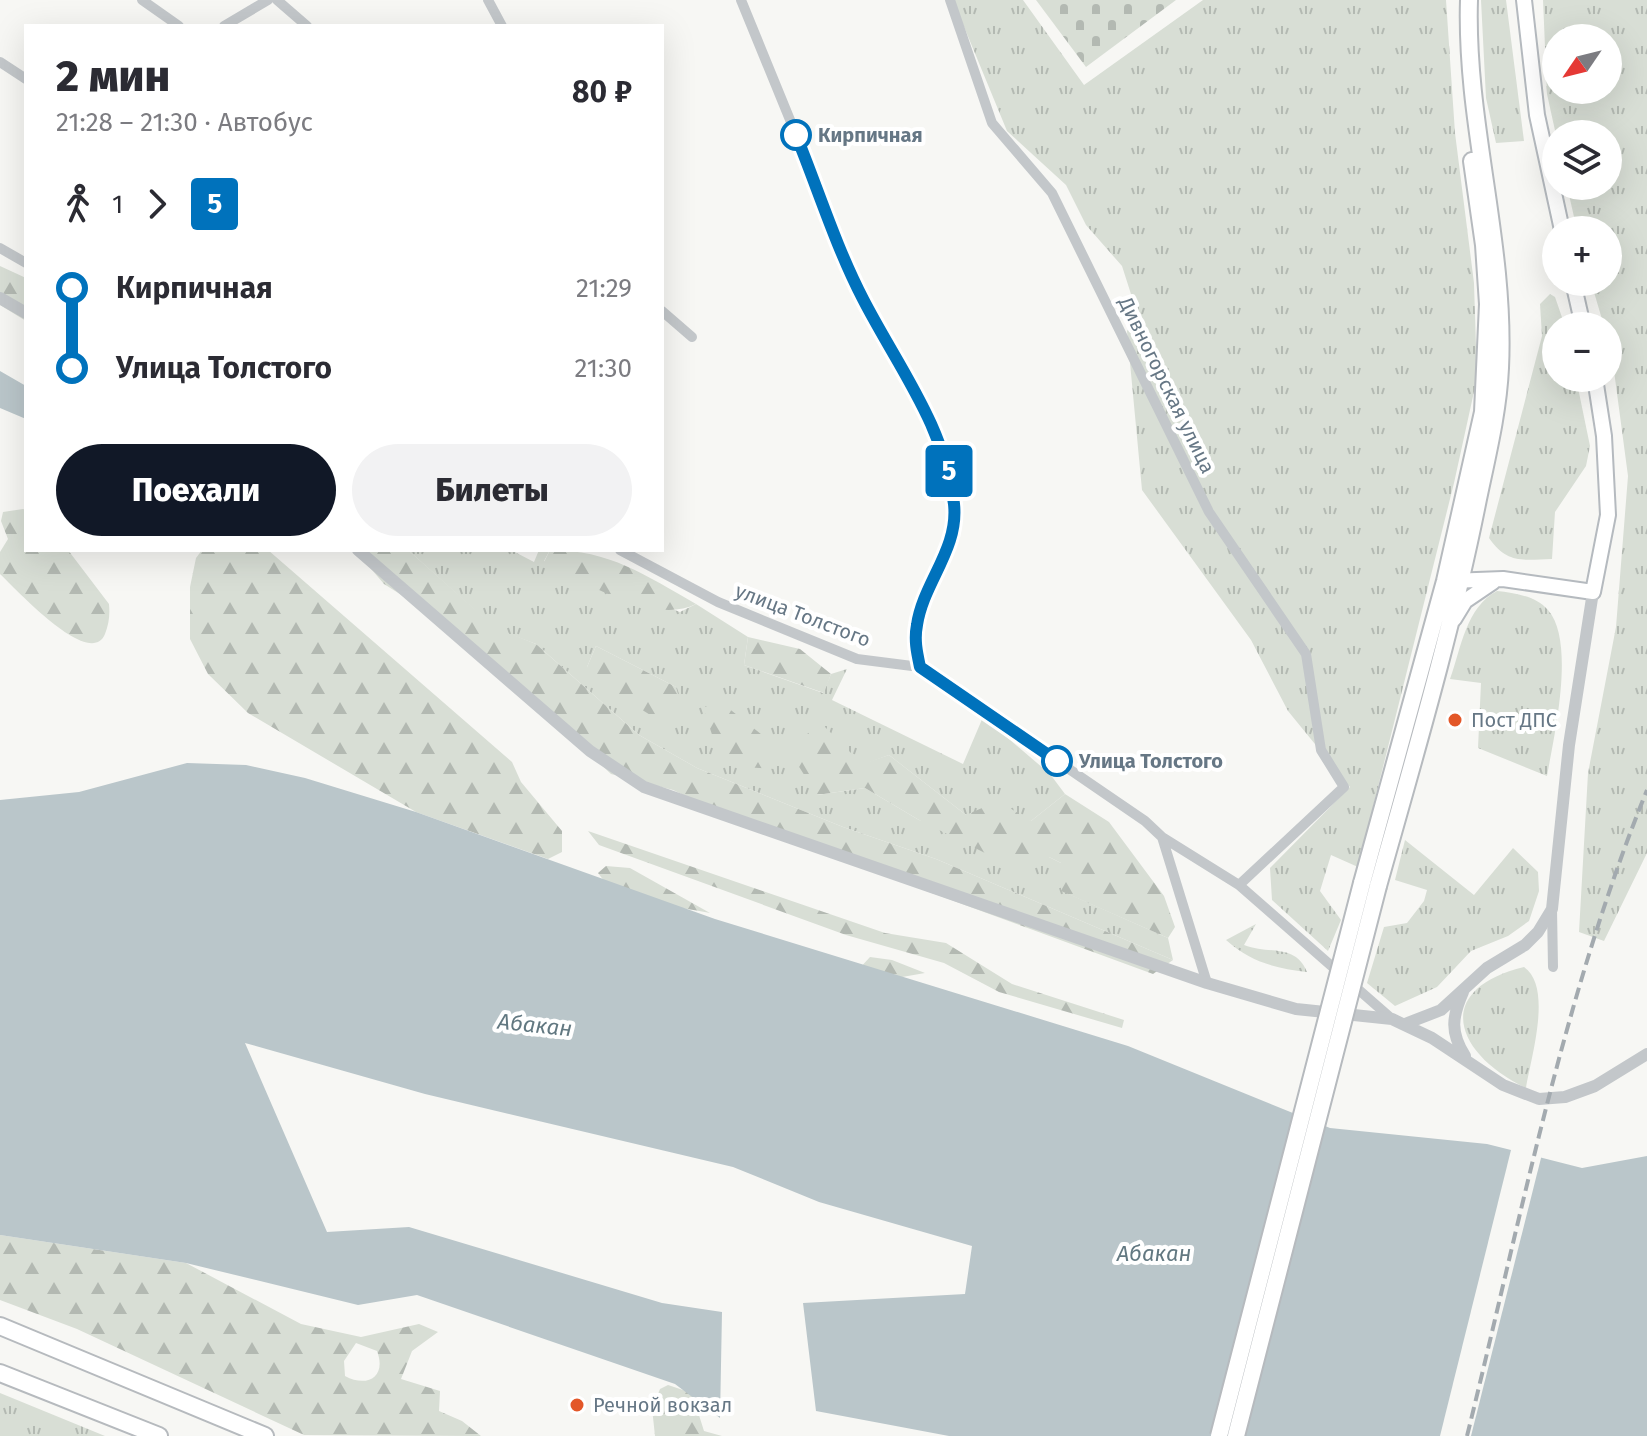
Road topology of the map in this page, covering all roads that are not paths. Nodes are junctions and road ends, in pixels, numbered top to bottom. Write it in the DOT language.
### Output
graph roads {
  1 [pos="142,0"];
  2 [pos="268,0"];
  3 [pos="277,0"];
  4 [pos="488,0"];
  5 [pos="741,0"];
  6 [pos="950,0"];
  7 [pos="1460,0"];
  8 [pos="1469,0"];
  9 [pos="1524,0"];
  10 [pos="176,24"];
  11 [pos="227,24"];
  12 [pos="305,24"];
  13 [pos="501,24"];
  14 [pos="0,62"];
  15 [pos="24,78"];
  16 [pos="1559,216"];
  17 [pos="0,248"];
  18 [pos="24,262"];
  19 [pos="0,298"];
  20 [pos="24,312"];
  21 [pos="664,313"];
  22 [pos="692,337"];
  23 [pos="1597,392"];
  24 [pos="360,552"];
  25 [pos="624,552"];
  26 [pos="1503,579"];
  27 [pos="1454,581"];
  28 [pos="1593,592"];
  29 [pos="1448,630"];
  30 [pos="920,667"];
  31 [pos="1162,837"];
  32 [pos="1370,884"];
  33 [pos="1239,885"];
  34 [pos="1552,909"];
  35 [pos="1553,967"];
  36 [pos="1207,983"];
  37 [pos="1465,989"];
  38 [pos="1392,1019"];
  39 [pos="1405,1024"];
  40 [pos="1647,1054"];
  41 [pos="1466,1058"];
  42 [pos="0,1326"];
  43 [pos="0,1373"];
  44 [pos="159,1436"];
  45 [pos="265,1436"];
  46 [pos="1219,1436"];
  47 [pos="1236,1436"];
  1 -- 10 [label="street"];
  2 -- 11 [label="street"];
  3 -- 12 [label="street"];
  4 -- 13 [label="street"];
  5 -- 30 [label="street"];
  6 -- 33 [label="street, Дивногорская улица"];
  7 -- 27 [label="main road"];
  8 -- 27 [label="main road"];
  9 -- 16 [label="main road"];
  14 -- 15 [label="street"];
  17 -- 18 [label="street"];
  19 -- 20 [label="street"];
  21 -- 22 [label="street"];
  23 -- 28 [label="main road"];
  24 -- 36 [label="street"];
  25 -- 30 [label="street, улица Толстого"];
  26 -- 27 [label="main road"];
  26 -- 28 [label="main road"];
  26 -- 29 [label="main road"];
  27 -- 29 [label="main road"];
  27 -- 32 [label="main road"];
  28 -- 34 [label="street"];
  29 -- 32 [label="main road"];
  30 -- 31 [label="street, улица Толстого"];
  31 -- 33 [label="street, улица Толстого"];
  31 -- 36 [label="street"];
  32 -- 46 [label="main road, bridge"];
  32 -- 47 [label="main road, bridge"];
  33 -- 38 [label="street, улица Толстого"];
  34 -- 35 [label="street"];
  34 -- 37 [label="street"];
  36 -- 38 [label="street"];
  37 -- 39 [label="street"];
  37 -- 41 [label="street"];
  38 -- 39 [label="street"];
  39 -- 41 [label="street"];
  40 -- 41 [label="street"];
  42 -- 45 [label="main road"];
  43 -- 44 [label="main road"];
}
